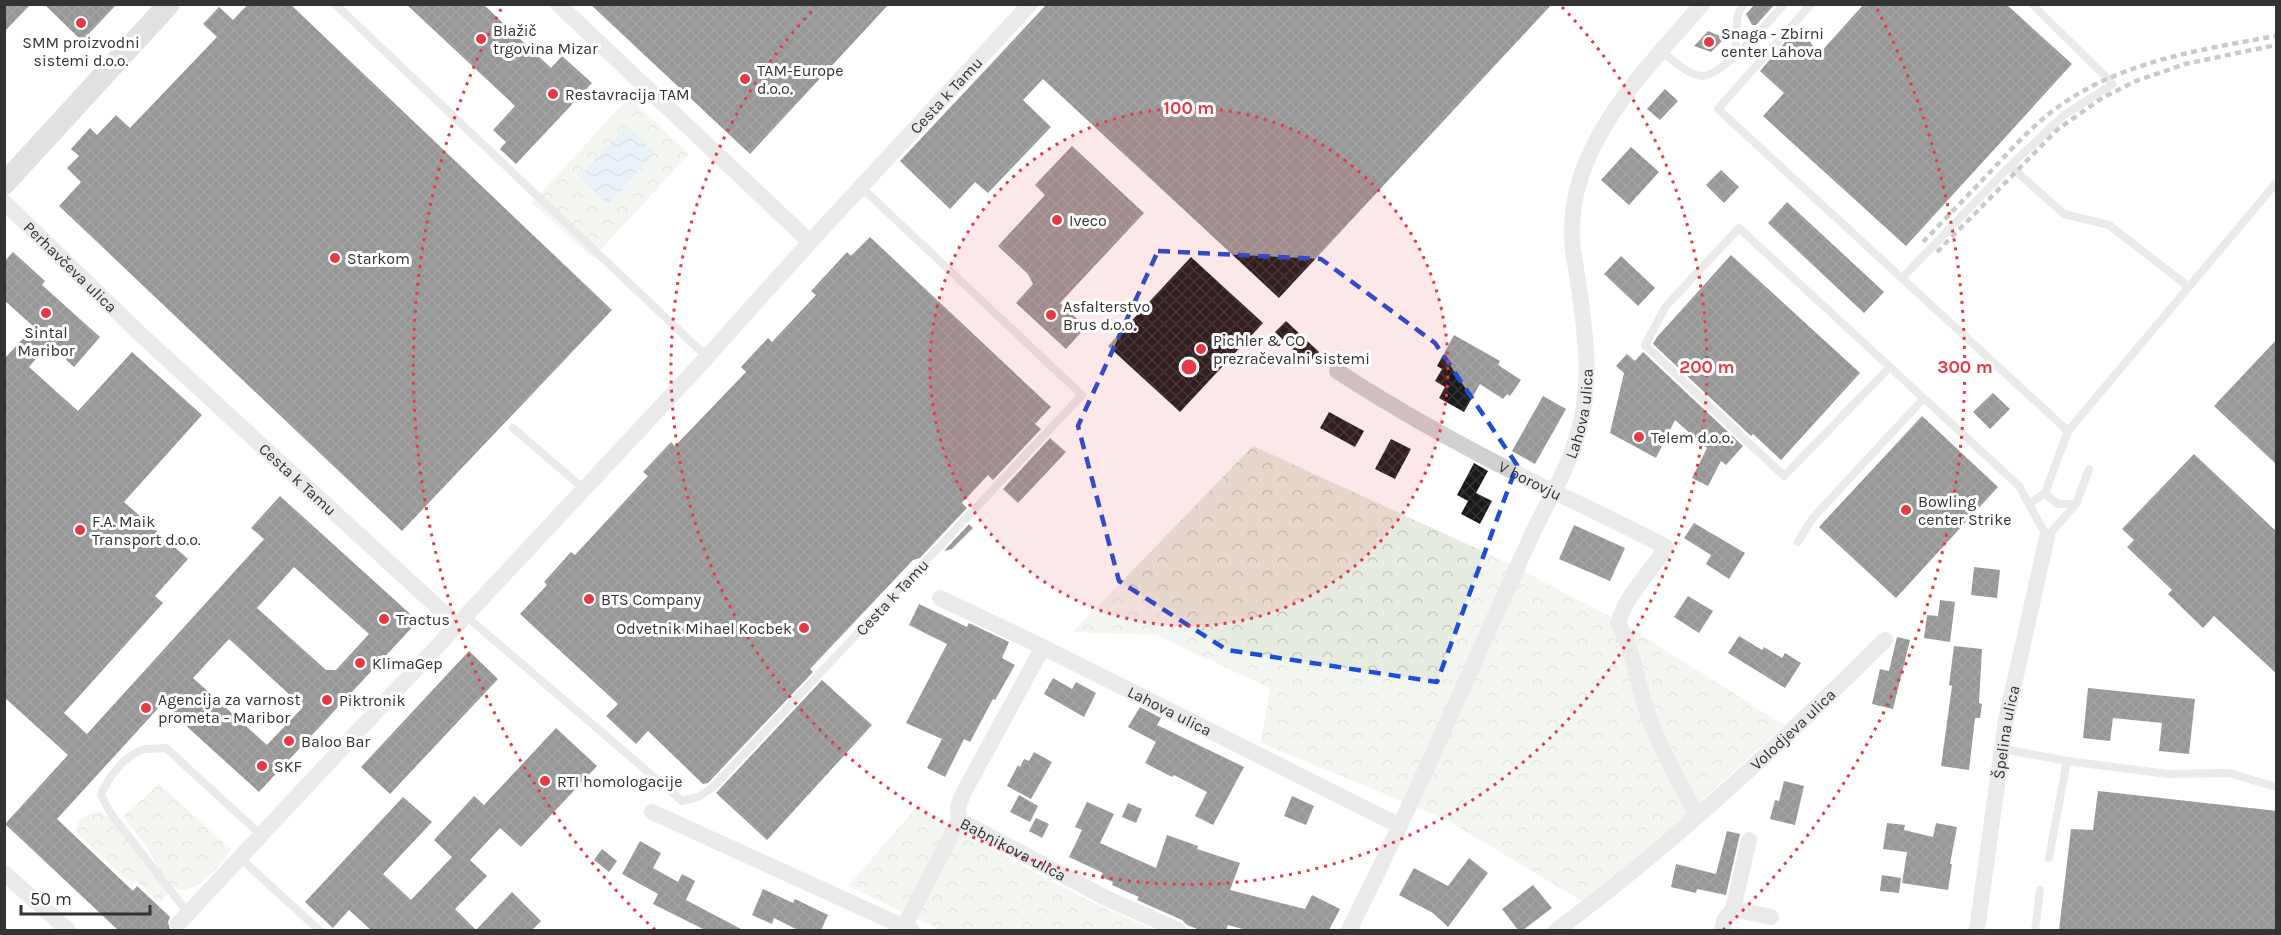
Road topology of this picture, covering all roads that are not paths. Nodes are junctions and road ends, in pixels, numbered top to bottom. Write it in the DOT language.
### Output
graph roads {
  1 [pos="169,4"];
  2 [pos="335,4"];
  3 [pos="558,4"];
  4 [pos="1030,4"];
  5 [pos="1702,4"];
  6 [pos="1744,4"];
  7 [pos="1784,4"];
  8 [pos="1811,4"];
  9 [pos="2032,4"];
  10 [pos="1662,52"];
  11 [pos="1729,60"];
  12 [pos="2010,166"];
  13 [pos="2277,183"];
  14 [pos="4,184"];
  15 [pos="861,187"];
  16 [pos="4,202"];
  17 [pos="810,242"];
  18 [pos="1902,278"];
  19 [pos="2189,287"];
  20 [pos="138,332"];
  21 [pos="707,357"];
  22 [pos="1889,368"];
  23 [pos="1337,371"];
  24 [pos="1923,399"];
  25 [pos="513,428"];
  26 [pos="2068,431"];
  27 [pos="2089,469"];
  28 [pos="584,489"];
  29 [pos="1554,492"];
  30 [pos="2045,493"];
  31 [pos="2029,504"];
  32 [pos="2076,504"];
  33 [pos="2047,537"];
  34 [pos="1798,542"];
  35 [pos="940,598"];
  36 [pos="461,621"];
  37 [pos="1885,640"];
  38 [pos="1043,647"];
  39 [pos="2002,749"];
  40 [pos="2067,761"];
  41 [pos="2277,787"];
  42 [pos="652,812"];
  43 [pos="1697,815"];
  44 [pos="959,820"];
  45 [pos="1400,826"];
  46 [pos="261,835"];
  47 [pos="1749,840"];
  48 [pos="240,858"];
  49 [pos="2049,858"];
  50 [pos="4,873"];
  51 [pos="2040,890"];
  52 [pos="1732,909"];
  53 [pos="1771,917"];
  54 [pos="183,919"];
  55 [pos="907,929"];
  56 [pos="68,930"];
  57 [pos="319,930"];
  58 [pos="1178,930"];
  59 [pos="1349,930"];
  60 [pos="1557,930"];
  61 [pos="1722,930"];
  62 [pos="1977,930"];
  63 [pos="2036,930"];
  1 -- 14 [label="street"];
  2 -- 21 [label="lane"];
  3 -- 17 [label="street"];
  4 -- 15 [label="street, Cesta k Tamu"];
  5 -- 10 [label="street, Lahova ulica"];
  6 -- 11 [label="lane"];
  7 -- 11 [label="lane"];
  8 -- 18 [label="lane"];
  9 -- 12 [label="lane"];
  10 -- 11 [label="lane"];
  10 -- 29 [label="street, Lahova ulica"];
  12 -- 18 [label="lane"];
  12 -- 19 [label="lane"];
  13 -- 19 [label="lane"];
  15 -- 17 [label="street, Cesta k Tamu"];
  15 -- 36 [label="lane, Cesta k Tamu"];
  16 -- 20 [label="street, Perhavčeva ulica"];
  17 -- 21 [label="street, Cesta k Tamu"];
  18 -- 26 [label="lane"];
  19 -- 26 [label="lane"];
  20 -- 36 [label="street, Cesta k Tamu"];
  21 -- 28 [label="street, Cesta k Tamu"];
  22 -- 22 [label="lane"];
  22 -- 24 [label="lane"];
  23 -- 29 [label="street, V borovju"];
  24 -- 31 [label="lane"];
  24 -- 34 [label="lane"];
  25 -- 28 [label="lane"];
  26 -- 30 [label="lane"];
  27 -- 32 [label="lane"];
  28 -- 36 [label="street, Cesta k Tamu"];
  29 -- 43 [label="street, V borovju"];
  29 -- 45 [label="street, Lahova ulica"];
  30 -- 31 [label="lane"];
  30 -- 32 [label="lane"];
  31 -- 33 [label="lane"];
  32 -- 33 [label="lane"];
  33 -- 39 [label="street, Špelina ulica"];
  35 -- 38 [label="street, Lahova ulica"];
  36 -- 46 [label="street, Cesta k Tamu"];
  37 -- 43 [label="street, Volodjeva ulica"];
  38 -- 44 [label="street, Babnikova ulica"];
  38 -- 45 [label="street, Lahova ulica"];
  39 -- 40 [label="lane"];
  39 -- 62 [label="street, Špelina ulica"];
  40 -- 41 [label="lane"];
  40 -- 49 [label="lane"];
  42 -- 55 [label="street"];
  43 -- 60 [label="street, Volodjeva ulica"];
  44 -- 55 [label="street"];
  44 -- 58 [label="street, Babnikova ulica"];
  45 -- 59 [label="street, Lahova ulica"];
  46 -- 48 [label="street, Cesta k Tamu"];
  46 -- 54 [label="lane, Cesta k Tamu"];
  47 -- 52 [label="street"];
  48 -- 54 [label="street, Cesta k Tamu"];
  48 -- 57 [label="lane"];
  50 -- 56 [label="street"];
  51 -- 63 [label="lane"];
  52 -- 53 [label="street"];
  52 -- 61 [label="street"];
}
